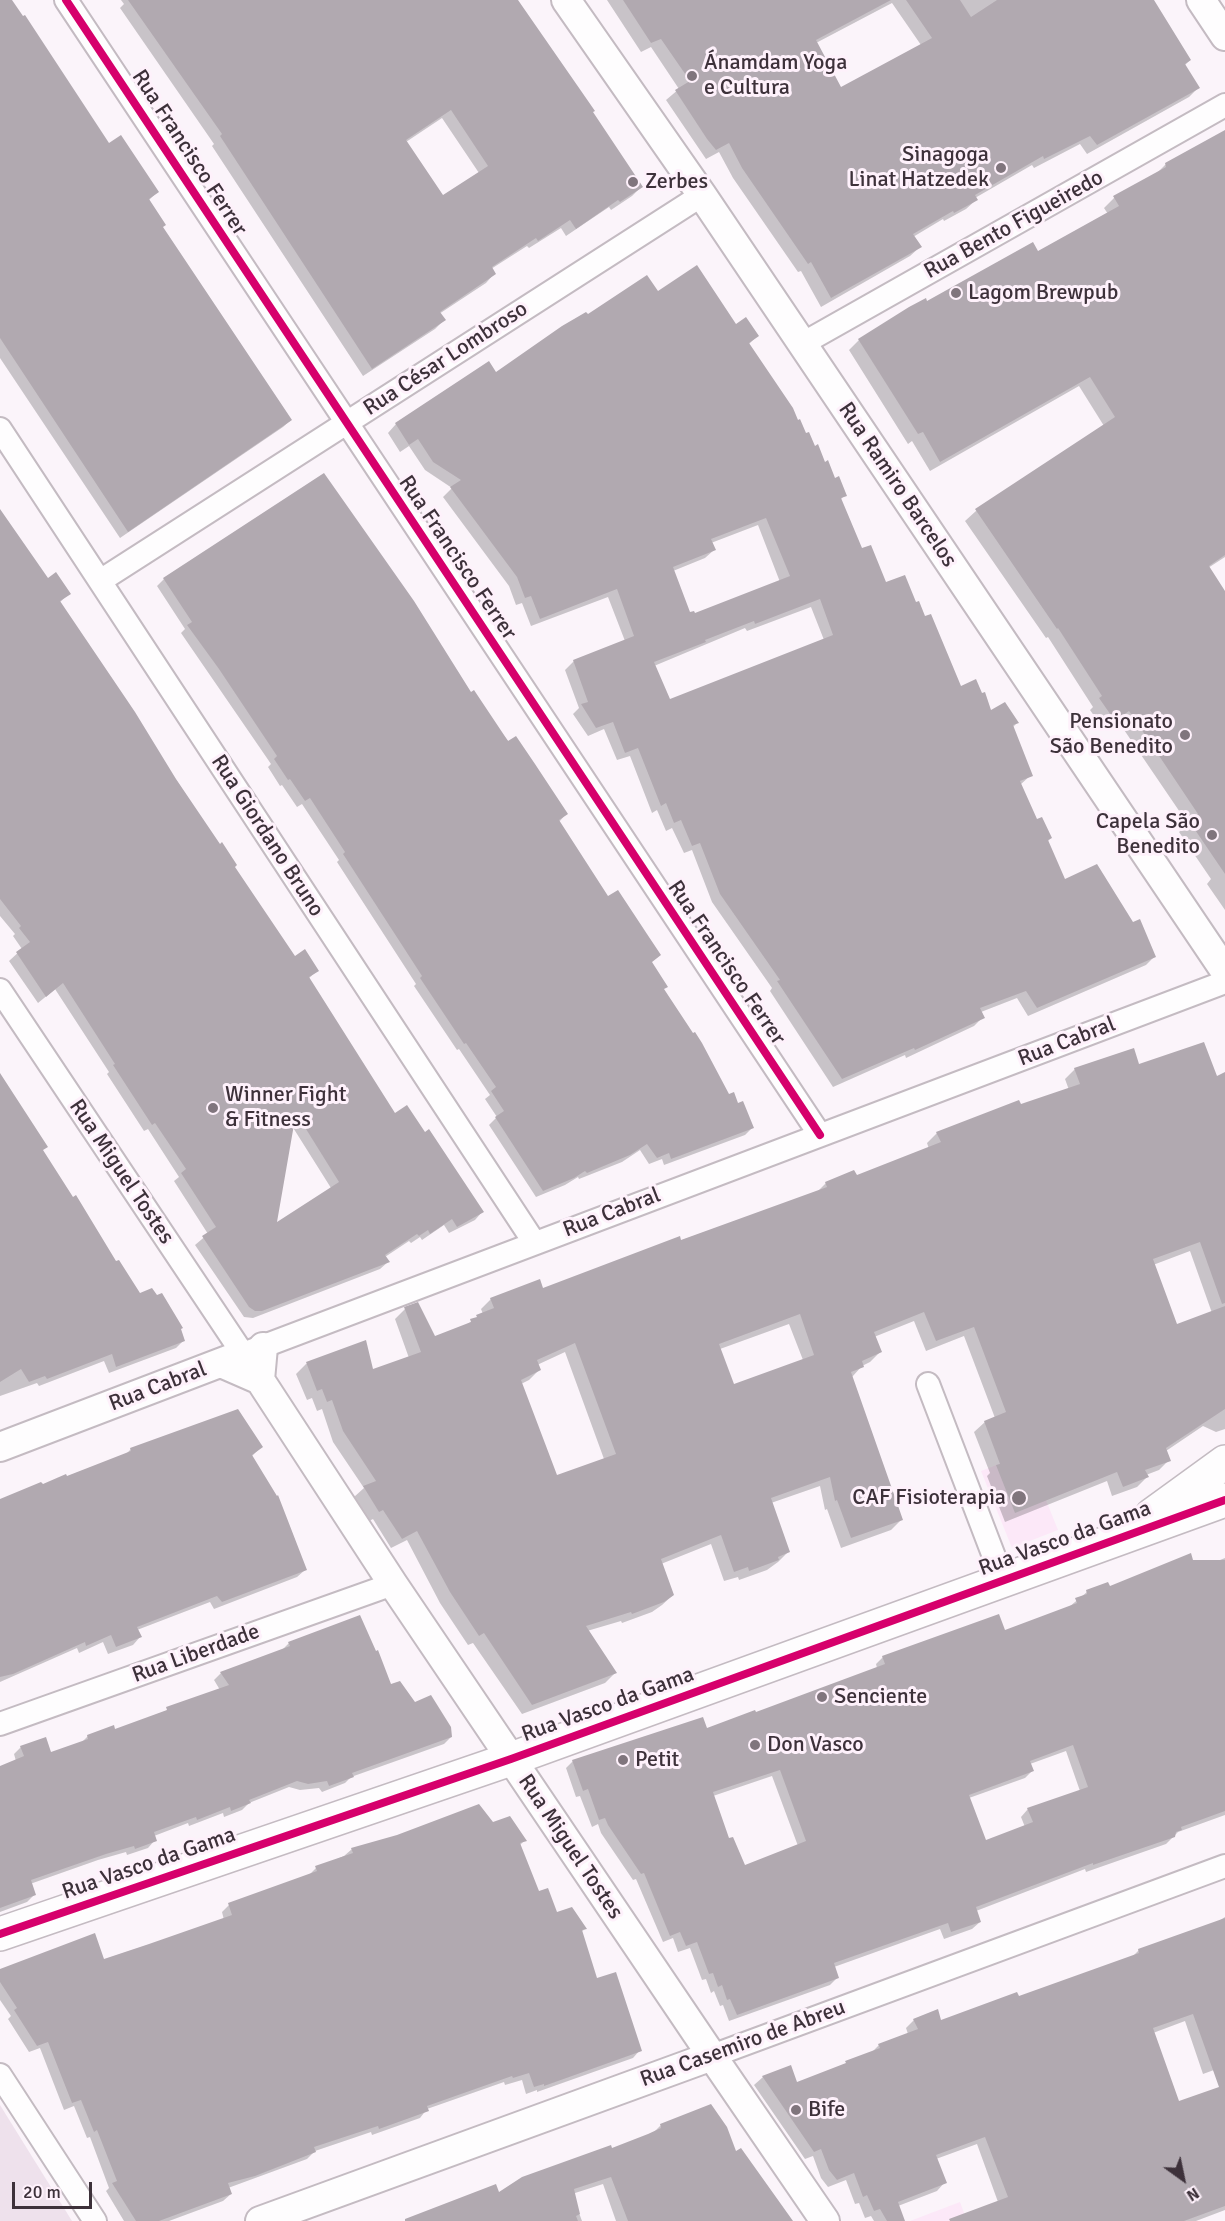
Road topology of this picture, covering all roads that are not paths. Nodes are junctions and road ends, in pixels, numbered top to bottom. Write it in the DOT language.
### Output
graph roads {
  1 [pos="66,0"];
  2 [pos="566,0"];
  3 [pos="1201,0"];
  4 [pos="1225,36"];
  5 [pos="1225,105"];
  6 [pos="702,195"];
  7 [pos="802,344"];
  8 [pos="346,424"];
  9 [pos="0,429"];
  10 [pos="100,581"];
  11 [pos="1225,971"];
  12 [pos="1225,982"];
  13 [pos="0,990"];
  14 [pos="820,1135"];
  15 [pos="534,1242"];
  16 [pos="242,1355"];
  17 [pos="260,1380"];
  18 [pos="928,1384"];
  19 [pos="0,1447"];
  20 [pos="1225,1462"];
  21 [pos="1225,1500"];
  22 [pos="1122,1537"];
  23 [pos="1003,1580"];
  24 [pos="393,1584"];
  25 [pos="0,1724"];
  26 [pos="511,1759"];
  27 [pos="1225,1866"];
  28 [pos="0,1934"];
  29 [pos="712,2056"];
  30 [pos="0,2075"];
  31 [pos="95,2221"];
  32 [pos="260,2221"];
  33 [pos="825,2221"];
  1 -- 8 [label="street, Rua Francisco Ferrer"];
  2 -- 6 [label="street, Rua Ramiro Barcelos"];
  3 -- 4 [label="street"];
  5 -- 7 [label="street, Rua Bento Figueiredo"];
  6 -- 7 [label="street, Rua Ramiro Barcelos"];
  6 -- 8 [label="street, Rua César Lombroso"];
  7 -- 11 [label="street, Rua Ramiro Barcelos"];
  8 -- 10 [label="street, Rua César Lombroso"];
  8 -- 14 [label="street, Rua Francisco Ferrer"];
  9 -- 10 [label="street, Rua Giordano Bruno"];
  10 -- 15 [label="street, Rua Giordano Bruno"];
  12 -- 14 [label="street, Rua Cabral"];
  13 -- 16 [label="street, Rua Miguel Tostes"];
  14 -- 15 [label="street, Rua Cabral"];
  15 -- 16 [label="street, Rua Cabral"];
  16 -- 17 [label="street"];
  16 -- 17 [label="street"];
  16 -- 19 [label="street, Rua Cabral"];
  17 -- 24 [label="street, Rua Miguel Tostes"];
  18 -- 23 [label="street"];
  20 -- 22 [label="main road"];
  21 -- 22 [label="main road, Rua Vasco da Gama"];
  22 -- 23 [label="main road, Rua Vasco da Gama"];
  23 -- 26 [label="main road, Rua Vasco da Gama"];
  24 -- 25 [label="street, Rua Liberdade"];
  24 -- 26 [label="street, Rua Miguel Tostes"];
  26 -- 28 [label="main road, Rua Vasco da Gama"];
  26 -- 29 [label="street, Rua Miguel Tostes"];
  27 -- 29 [label="street, Rua Casemiro de Abreu"];
  29 -- 32 [label="street, Rua Casemiro de Abreu"];
  29 -- 33 [label="street, Rua Miguel Tostes"];
  30 -- 31 [label="street"];
}
